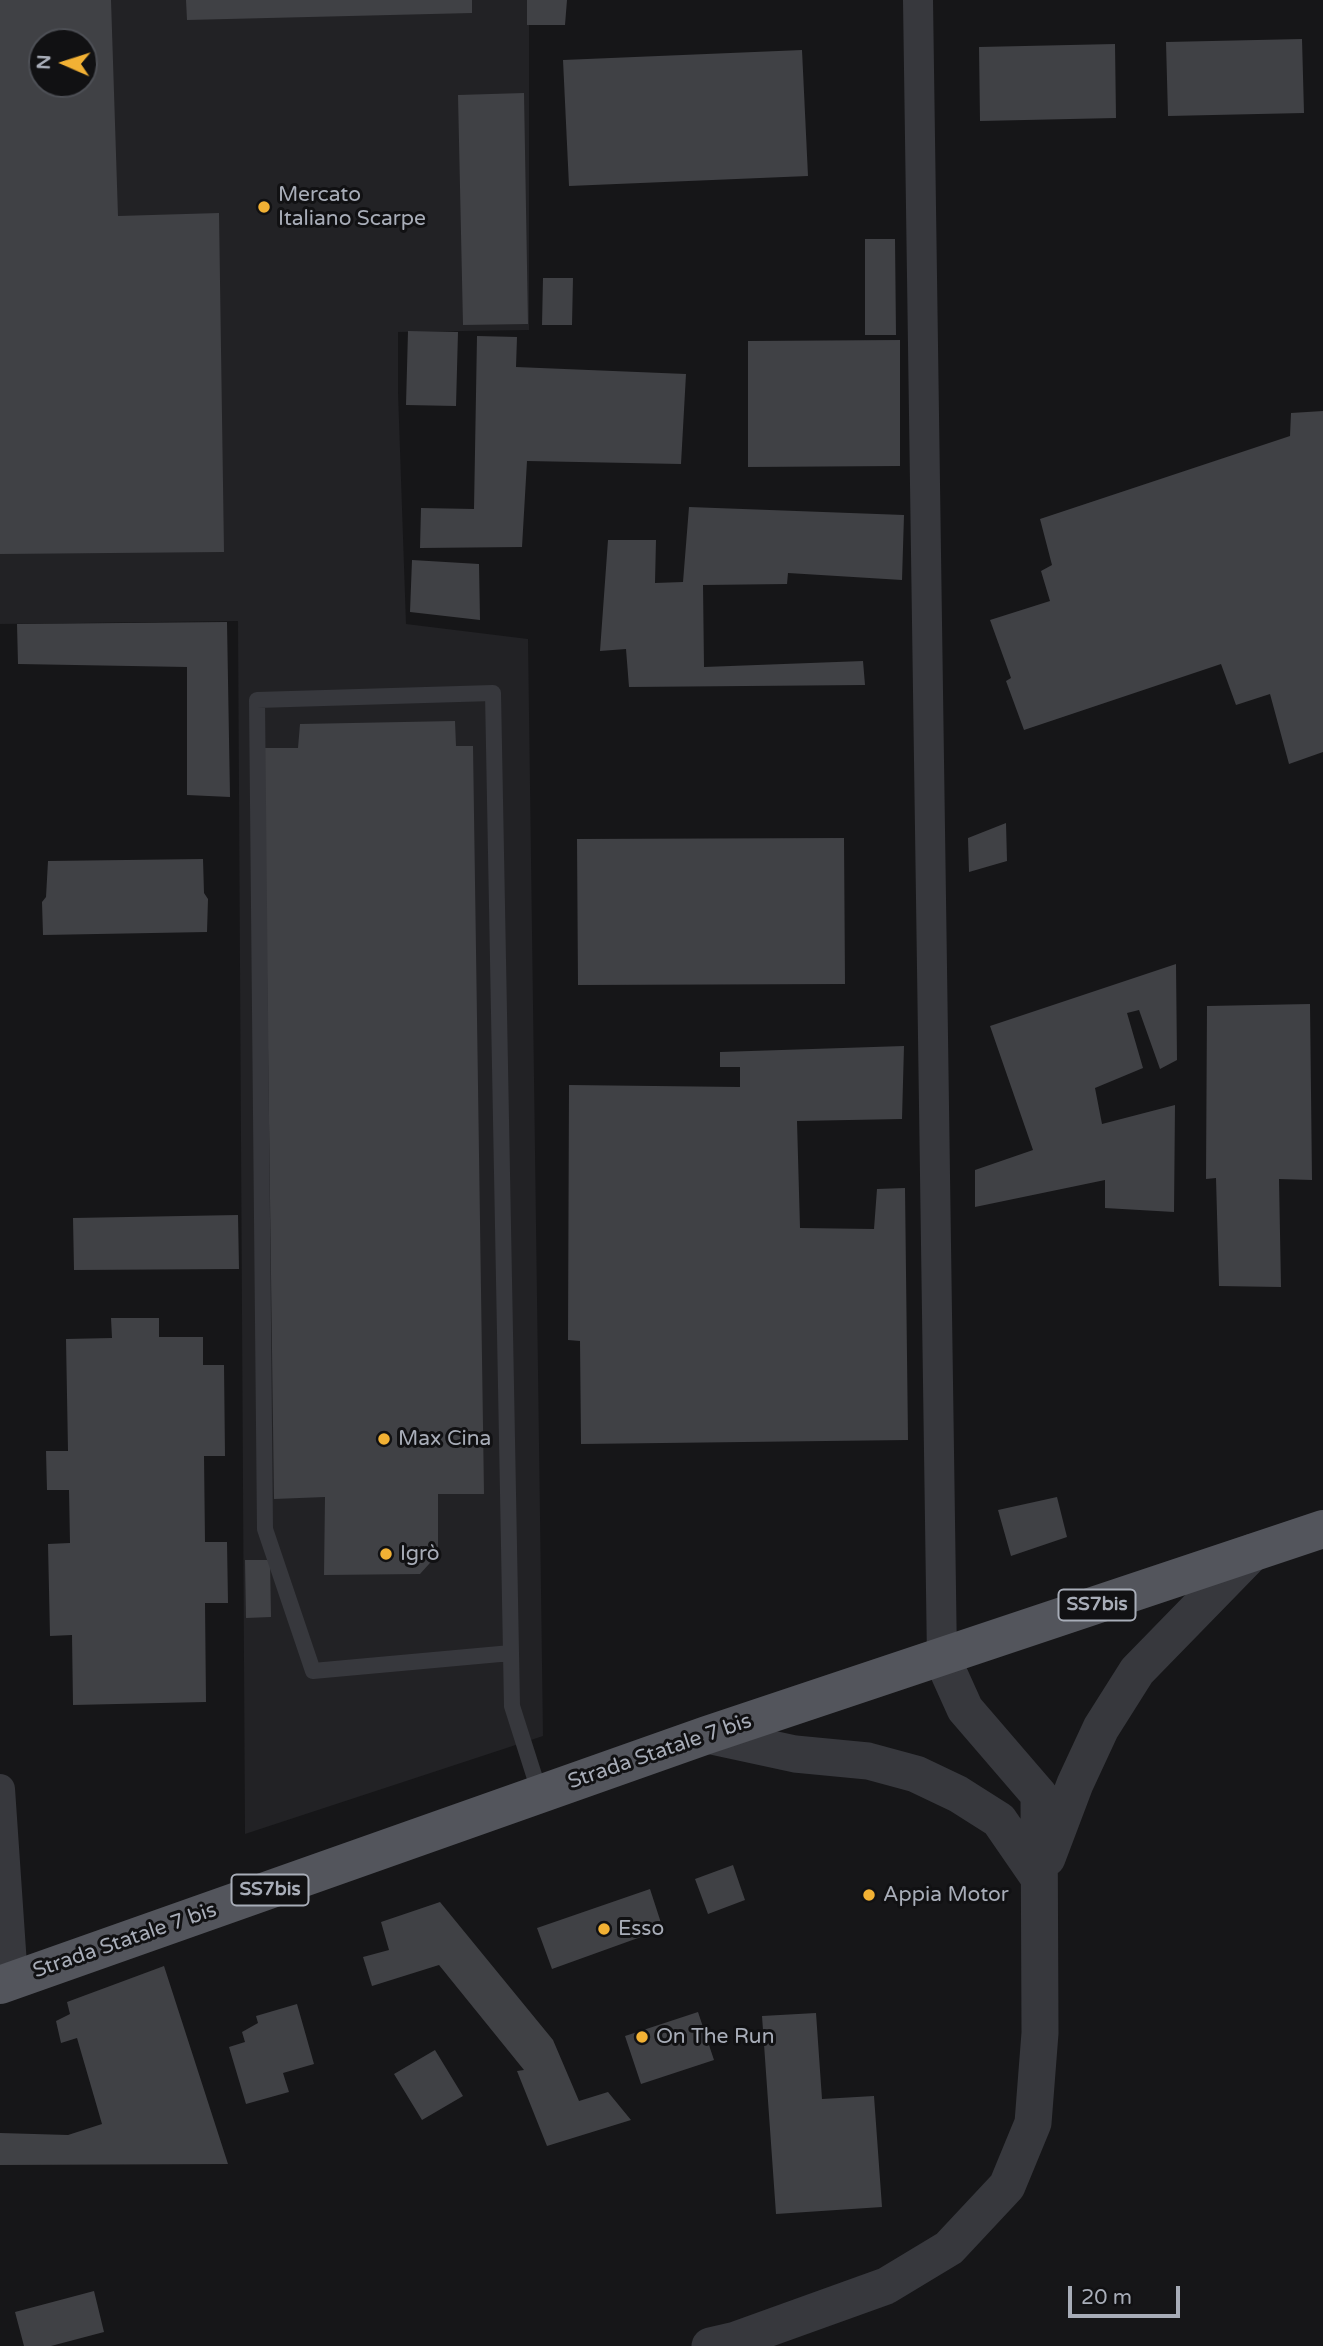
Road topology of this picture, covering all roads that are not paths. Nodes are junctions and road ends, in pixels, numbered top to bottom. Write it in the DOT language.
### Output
graph roads {
  1 [pos="918,0"];
  2 [pos="1323,1529"];
  3 [pos="1253,1552"];
  4 [pos="511,1653"];
  5 [pos="942,1658"];
  6 [pos="707,1735"];
  7 [pos="0,1788"];
  8 [pos="540,1794"];
  9 [pos="1039,1878"];
  10 [pos="4,1977"];
  11 [pos="710,2346"];
  1 -- 5 [label="street"];
  2 -- 3 [label="main road, Strada Statale 7 bis / SS7bis"];
  3 -- 5 [label="main road, Strada Statale 7 bis / SS7bis"];
  3 -- 9 [label="street"];
  4 -- 4 [label="lane"];
  4 -- 8 [label="lane"];
  5 -- 6 [label="main road, Strada Statale 7 bis / SS7bis"];
  5 -- 9 [label="street"];
  6 -- 8 [label="main road, Strada Statale 7 bis / SS7bis"];
  6 -- 9 [label="street"];
  7 -- 10 [label="street"];
  8 -- 10 [label="main road, Strada Statale 7 bis / SS7bis"];
  9 -- 11 [label="street"];
}
